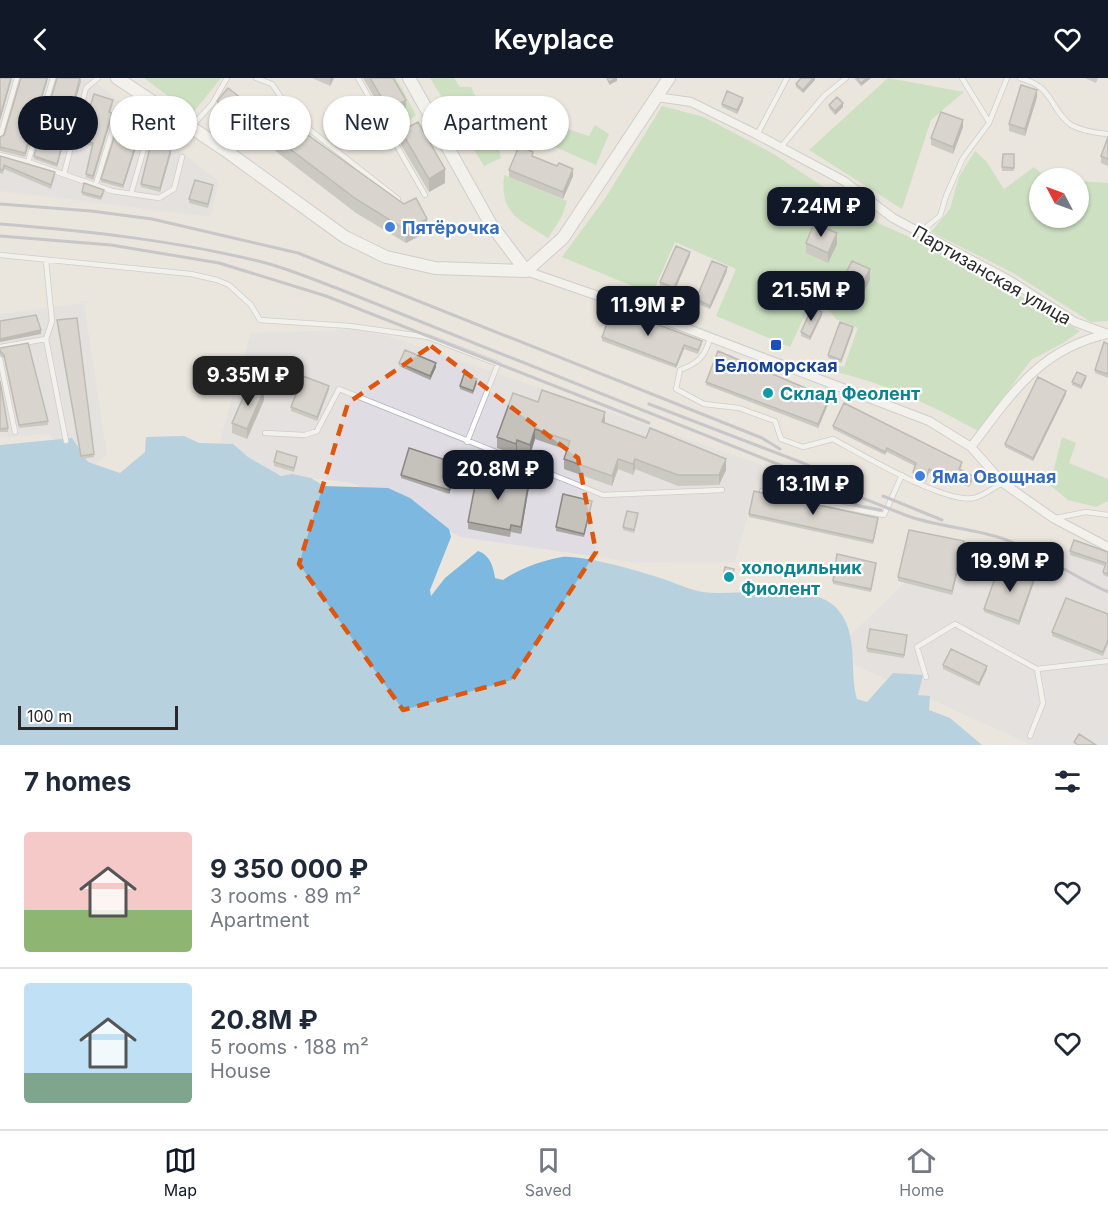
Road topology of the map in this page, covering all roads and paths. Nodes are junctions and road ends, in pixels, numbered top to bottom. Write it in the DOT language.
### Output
graph roads {
  1 [pos="17,78"];
  2 [pos="53,78"];
  3 [pos="99,78"];
  4 [pos="117,78"];
  5 [pos="227,78"];
  6 [pos="256,78"];
  7 [pos="358,78"];
  8 [pos="409,78"];
  9 [pos="669,78"];
  10 [pos="787,78"];
  11 [pos="846,78"];
  12 [pos="962,78"];
  13 [pos="1007,78"];
  14 [pos="1020,78"];
  15 [pos="139,93"];
  16 [pos="143,96"];
  17 [pos="657,97"];
  18 [pos="197,120"];
  19 [pos="989,123"];
  20 [pos="197,134"];
  21 [pos="1108,134"];
  22 [pos="757,135"];
  23 [pos="0,137"];
  24 [pos="780,148"];
  25 [pos="144,150"];
  26 [pos="0,155"];
  27 [pos="182,158"];
  28 [pos="28,162"];
  29 [pos="64,174"];
  30 [pos="96,184"];
  31 [pos="131,194"];
  32 [pos="424,195"];
  33 [pos="398,199"];
  34 [pos="919,233"];
  35 [pos="0,255"];
  36 [pos="46,261"];
  37 [pos="526,271"];
  38 [pos="1108,334"];
  39 [pos="711,337"];
  40 [pos="46,339"];
  41 [pos="0,347"];
  42 [pos="0,359"];
  43 [pos="15,432"];
  44 [pos="265,433"];
  45 [pos="66,441"];
  46 [pos="468,442"];
  47 [pos="971,447"];
  48 [pos="902,476"];
  49 [pos="1003,483"];
  50 [pos="722,490"];
  51 [pos="762,491"];
  52 [pos="1108,515"];
  53 [pos="1053,518"];
  54 [pos="1108,547"];
  55 [pos="1108,661"];
  56 [pos="1037,669"];
  57 [pos="926,677"];
  58 [pos="1030,736"];
  1 -- 23 [label="lane"];
  2 -- 28 [label="lane"];
  3 -- 29 [label="lane"];
  4 -- 15 [label="main road"];
  5 -- 18 [label="lane"];
  6 -- 33 [label="lane"];
  7 -- 32 [label="lane"];
  8 -- 37 [label="main road"];
  9 -- 17 [label="main road"];
  10 -- 22 [label="lane"];
  11 -- 24 [label="lane"];
  12 -- 19 [label="lane"];
  13 -- 19 [label="lane"];
  14 -- 21 [label="lane"];
  15 -- 16 [label="main road"];
  15 -- 30 [label="lane"];
  17 -- 22 [label="street, Партизанская улица"];
  17 -- 37 [label="main road"];
  19 -- 34 [label="lane"];
  20 -- 37 [label="main road"];
  22 -- 24 [label="street, Партизанская улица"];
  24 -- 34 [label="street, Партизанская улица"];
  25 -- 31 [label="lane"];
  26 -- 28 [label="lane"];
  27 -- 31 [label="lane"];
  28 -- 29 [label="lane"];
  29 -- 30 [label="lane"];
  30 -- 31 [label="lane"];
  34 -- 38 [label="street, Партизанская улица"];
  35 -- 36 [label="lane"];
  36 -- 40 [label="lane"];
  36 -- 46 [label="lane"];
  37 -- 39 [label="street"];
  38 -- 47 [label="street"];
  39 -- 47 [label="street"];
  39 -- 48 [label="lane"];
  40 -- 41 [label="lane"];
  40 -- 45 [label="lane"];
  42 -- 43 [label="lane"];
  44 -- 46 [label="lane"];
  46 -- 50 [label="lane"];
  47 -- 49 [label="street"];
  48 -- 49 [label="lane"];
  48 -- 51 [label="lane"];
  49 -- 53 [label="street"];
  52 -- 53 [label="lane"];
  53 -- 54 [label="street"];
  55 -- 56 [label="lane"];
  56 -- 57 [label="lane"];
  56 -- 58 [label="lane"];
}
